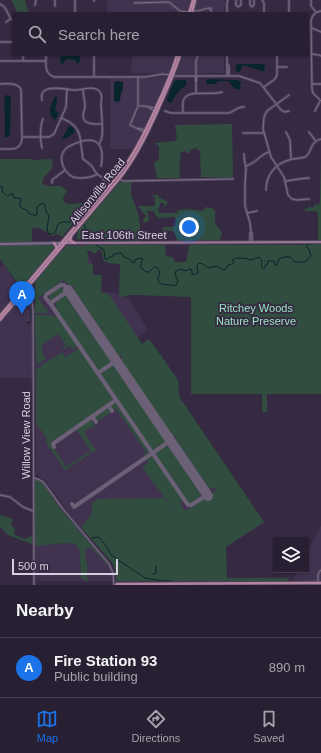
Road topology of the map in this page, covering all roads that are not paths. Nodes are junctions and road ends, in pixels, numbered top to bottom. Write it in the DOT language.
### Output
graph roads {
  1 [pos="36,0"];
  2 [pos="55,0"];
  3 [pos="74,0"];
  4 [pos="194,0"];
  5 [pos="228,0"];
  6 [pos="236,0"];
  7 [pos="241,0"];
  8 [pos="250,0"];
  9 [pos="254,0"];
  10 [pos="262,0"];
  11 [pos="289,0"];
  12 [pos="310,0"];
  13 [pos="134,2"];
  14 [pos="0,4"];
  15 [pos="35,5"];
  16 [pos="55,6"];
  17 [pos="321,11"];
  18 [pos="75,12"];
  19 [pos="191,12"];
  20 [pos="211,12"];
  21 [pos="227,12"];
  22 [pos="264,12"];
  23 [pos="289,12"];
  24 [pos="316,12"];
  25 [pos="10,19"];
  26 [pos="6,22"];
  27 [pos="312,28"];
  28 [pos="321,32"];
  29 [pos="0,42"];
  30 [pos="12,42"];
  31 [pos="312,54"];
  32 [pos="23,56"];
  33 [pos="46,56"];
  34 [pos="94,56"];
  35 [pos="179,56"];
  36 [pos="198,56"];
  37 [pos="227,56"];
  38 [pos="277,56"];
  39 [pos="321,56"];
  40 [pos="0,61"];
  41 [pos="23,61"];
  42 [pos="46,61"];
  43 [pos="277,67"];
  44 [pos="287,67"];
  45 [pos="172,76"];
  46 [pos="196,76"];
  47 [pos="228,76"];
  48 [pos="94,77"];
  49 [pos="138,77"];
  50 [pos="0,84"];
  51 [pos="312,84"];
  52 [pos="321,84"];
  53 [pos="264,87"];
  54 [pos="67,89"];
  55 [pos="82,89"];
  56 [pos="222,92"];
  57 [pos="196,93"];
  58 [pos="289,95"];
  59 [pos="42,100"];
  60 [pos="321,101"];
  61 [pos="276,104"];
  62 [pos="138,106"];
  63 [pos="148,107"];
  64 [pos="244,107"];
  65 [pos="156,108"];
  66 [pos="165,111"];
  67 [pos="289,111"];
  68 [pos="315,111"];
  69 [pos="154,112"];
  70 [pos="183,113"];
  71 [pos="61,118"];
  72 [pos="43,119"];
  73 [pos="102,124"];
  74 [pos="146,132"];
  75 [pos="286,132"];
  76 [pos="309,132"];
  77 [pos="243,133"];
  78 [pos="264,133"];
  79 [pos="22,137"];
  80 [pos="41,137"];
  81 [pos="321,139"];
  82 [pos="81,141"];
  83 [pos="315,141"];
  84 [pos="99,144"];
  85 [pos="42,148"];
  86 [pos="0,149"];
  87 [pos="269,152"];
  88 [pos="244,154"];
  89 [pos="291,159"];
  90 [pos="101,166"];
  91 [pos="246,166"];
  92 [pos="277,166"];
  93 [pos="66,169"];
  94 [pos="97,174"];
  95 [pos="103,178"];
  96 [pos="308,178"];
  97 [pos="118,179"];
  98 [pos="233,179"];
  99 [pos="286,182"];
  100 [pos="52,183"];
  101 [pos="111,187"];
  102 [pos="266,190"];
  103 [pos="309,199"];
  104 [pos="257,211"];
  105 [pos="247,213"];
  106 [pos="79,224"];
  107 [pos="71,236"];
  108 [pos="251,242"];
  109 [pos="321,242"];
  110 [pos="54,243"];
  111 [pos="63,243"];
  112 [pos="75,243"];
  113 [pos="0,244"];
  114 [pos="56,249"];
  115 [pos="22,292"];
  116 [pos="0,316"];
  117 [pos="0,320"];
  118 [pos="34,478"];
  119 [pos="0,495"];
  120 [pos="34,511"];
  121 [pos="321,570"];
  122 [pos="267,584"];
  123 [pos="304,584"];
  124 [pos="319,584"];
  125 [pos="34,585"];
  126 [pos="115,585"];
  127 [pos="296,585"];
  1 -- 15 [label="street"];
  2 -- 16 [label="street"];
  3 -- 18 [label="street"];
  4 -- 19 [label="main road"];
  5 -- 21 [label="street"];
  6 -- 7 [label="street"];
  8 -- 9 [label="street"];
  10 -- 22 [label="street"];
  11 -- 23 [label="street"];
  12 -- 24 [label="street"];
  13 -- 19 [label="street"];
  14 -- 25 [label="street"];
  17 -- 24 [label="street"];
  19 -- 20 [label="street"];
  24 -- 27 [label="street"];
  25 -- 26 [label="street"];
  27 -- 28 [label="street"];
  27 -- 31 [label="street"];
  29 -- 30 [label="street"];
  31 -- 39 [label="street"];
  31 -- 51 [label="street"];
  32 -- 41 [label="street"];
  33 -- 42 [label="street"];
  34 -- 48 [label="street"];
  35 -- 45 [label="main road, Allisonville Road"];
  36 -- 46 [label="street"];
  37 -- 47 [label="street"];
  38 -- 43 [label="street"];
  40 -- 41 [label="street"];
  41 -- 42 [label="street"];
  42 -- 48 [label="street"];
  43 -- 44 [label="street"];
  43 -- 53 [label="street"];
  45 -- 46 [label="street"];
  45 -- 49 [label="street"];
  45 -- 65 [label="main road, Allisonville Road"];
  45 -- 74 [label="main road, Allisonville Road"];
  46 -- 47 [label="street"];
  46 -- 57 [label="street"];
  47 -- 53 [label="street"];
  48 -- 49 [label="street"];
  49 -- 62 [label="street"];
  50 -- 79 [label="street"];
  51 -- 52 [label="street"];
  51 -- 60 [label="street"];
  53 -- 61 [label="street"];
  54 -- 55 [label="street"];
  54 -- 59 [label="street"];
  54 -- 71 [label="street"];
  55 -- 73 [label="street"];
  55 -- 73 [label="street"];
  56 -- 57 [label="street"];
  57 -- 70 [label="street"];
  58 -- 61 [label="street"];
  60 -- 68 [label="street"];
  61 -- 67 [label="street"];
  61 -- 78 [label="street"];
  62 -- 63 [label="street"];
  62 -- 74 [label="street"];
  63 -- 65 [label="street"];
  63 -- 69 [label="street"];
  64 -- 70 [label="street"];
  65 -- 69 [label="main road, Allisonville Road"];
  66 -- 70 [label="street"];
  69 -- 74 [label="main road, Allisonville Road"];
  71 -- 80 [label="street"];
  71 -- 82 [label="street"];
  72 -- 80 [label="street"];
  73 -- 84 [label="street"];
  74 -- 97 [label="main road, Allisonville Road"];
  75 -- 89 [label="street"];
  76 -- 83 [label="street"];
  77 -- 78 [label="street"];
  78 -- 87 [label="street"];
  79 -- 80 [label="street"];
  79 -- 86 [label="street"];
  80 -- 85 [label="street"];
  81 -- 83 [label="street"];
  82 -- 84 [label="street"];
  82 -- 93 [label="street"];
  82 -- 94 [label="street"];
  83 -- 89 [label="street"];
  84 -- 90 [label="street"];
  87 -- 91 [label="street"];
  87 -- 92 [label="street"];
  88 -- 91 [label="street"];
  89 -- 92 [label="street"];
  91 -- 105 [label="street"];
  92 -- 99 [label="street"];
  92 -- 102 [label="street"];
  93 -- 94 [label="street"];
  93 -- 100 [label="street"];
  94 -- 95 [label="street"];
  95 -- 101 [label="street"];
  95 -- 101 [label="street"];
  96 -- 99 [label="street"];
  97 -- 98 [label="street"];
  97 -- 101 [label="main road, Allisonville Road"];
  99 -- 103 [label="street"];
  101 -- 106 [label="main road, Allisonville Road"];
  104 -- 105 [label="street"];
  105 -- 108 [label="street"];
  106 -- 107 [label="main road, Allisonville Road"];
  106 -- 111 [label="main road, Allisonville Road"];
  107 -- 111 [label="main road, Allisonville Road"];
  107 -- 112 [label="main road"];
  108 -- 109 [label="main road, East 106th Street"];
  108 -- 112 [label="main road, East 106th Street"];
  110 -- 111 [label="street, East 106th Street"];
  110 -- 113 [label="street, East 106th Street"];
  110 -- 114 [label="main road"];
  111 -- 112 [label="main road, East 106th Street"];
  111 -- 114 [label="main road, Allisonville Road"];
  111 -- 115 [label="main road, Allisonville Road"];
  114 -- 115 [label="main road, Allisonville Road"];
  115 -- 116 [label="main road, Allisonville Road"];
  115 -- 117 [label="main road, Allisonville Road"];
  115 -- 118 [label="street, Willow View Road"];
  118 -- 120 [label="street, Willow View Road"];
  118 -- 126 [label="street"];
  119 -- 120 [label="street"];
  120 -- 125 [label="street, Willow View Road"];
  121 -- 124 [label="street"];
  122 -- 123 [label="main road"];
  122 -- 126 [label="main road"];
  123 -- 124 [label="main road"];
  123 -- 127 [label="main road"];
}
